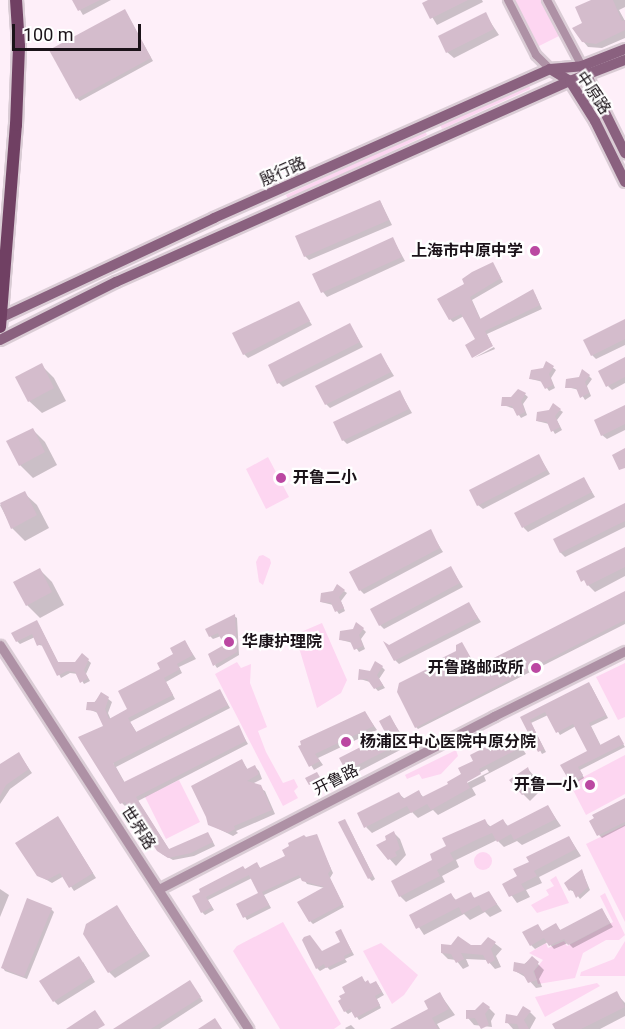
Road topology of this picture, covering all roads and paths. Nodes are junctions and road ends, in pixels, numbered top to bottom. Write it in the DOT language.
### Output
graph roads {
  1 [pos="16,0"];
  2 [pos="508,0"];
  3 [pos="547,0"];
  4 [pos="625,49"];
  5 [pos="625,60"];
  6 [pos="550,69"];
  7 [pos="584,70"];
  8 [pos="570,81"];
  9 [pos="625,153"];
  10 [pos="625,182"];
  11 [pos="0,321"];
  12 [pos="0,340"];
  13 [pos="0,645"];
  14 [pos="625,651"];
  15 [pos="159,889"];
  16 [pos="249,1029"];
  1 -- 11 [label="main road"];
  2 -- 6 [label="street, 中原路"];
  3 -- 7 [label="street, 中原路"];
  4 -- 7 [label="main road, 殷行路"];
  5 -- 7 [label="main road, 殷行路"];
  6 -- 7 [label="main road, 殷行路"];
  6 -- 8 [label="main road, 中原路"];
  6 -- 11 [label="main road, 殷行路"];
  7 -- 8 [label="main road, 殷行路"];
  7 -- 9 [label="main road, 中原路"];
  8 -- 10 [label="main road, 中原路"];
  8 -- 12 [label="main road, 殷行路"];
  13 -- 15 [label="street, 世界路"];
  14 -- 15 [label="street, 开鲁路"];
  15 -- 16 [label="street, 世界路"];
}
